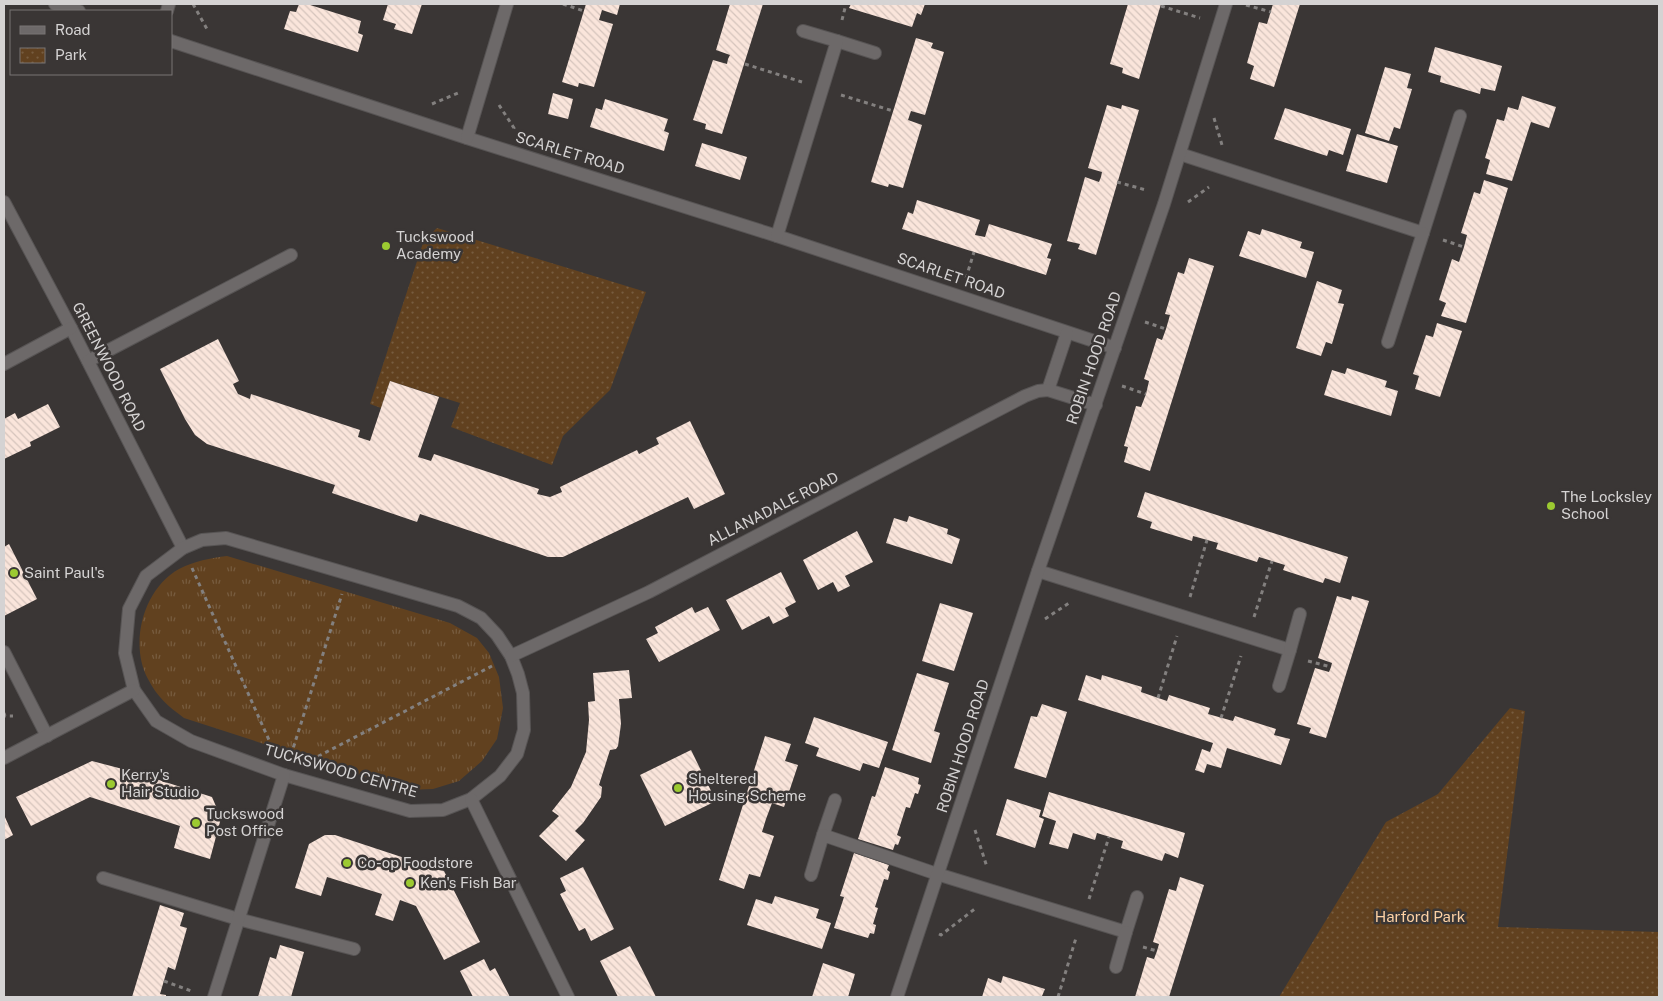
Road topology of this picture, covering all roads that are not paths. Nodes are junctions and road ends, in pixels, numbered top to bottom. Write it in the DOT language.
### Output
graph roads {
  1 [pos="55,4"];
  2 [pos="507,4"];
  3 [pos="1226,4"];
  4 [pos="76,10"];
  5 [pos="803,31"];
  6 [pos="172,41"];
  7 [pos="837,41"];
  8 [pos="875,53"];
  9 [pos="1460,116"];
  10 [pos="467,138"];
  11 [pos="1180,154"];
  12 [pos="4,202"];
  13 [pos="1423,233"];
  14 [pos="777,236"];
  15 [pos="291,254"];
  16 [pos="71,328"];
  17 [pos="1067,333"];
  18 [pos="1388,342"];
  19 [pos="1115,348"];
  20 [pos="88,361"];
  21 [pos="4,364"];
  22 [pos="1048,390"];
  23 [pos="1096,405"];
  24 [pos="183,548"];
  25 [pos="1038,570"];
  26 [pos="1300,614"];
  27 [pos="1290,650"];
  28 [pos="4,652"];
  29 [pos="511,656"];
  30 [pos="1279,686"];
  31 [pos="134,690"];
  32 [pos="47,736"];
  33 [pos="4,758"];
  34 [pos="284,775"];
  35 [pos="471,800"];
  36 [pos="835,800"];
  37 [pos="823,835"];
  38 [pos="937,874"];
  39 [pos="811,875"];
  40 [pos="103,878"];
  41 [pos="1138,897"];
  42 [pos="238,919"];
  43 [pos="1126,932"];
  44 [pos="354,949"];
  45 [pos="1116,967"];
  46 [pos="214,997"];
  47 [pos="568,997"];
  48 [pos="897,997"];
  1 -- 4 [label="street"];
  2 -- 10 [label="street"];
  3 -- 11 [label="street, ROBIN HOOD ROAD"];
  5 -- 7 [label="street"];
  6 -- 10 [label="street, SCARLET ROAD"];
  7 -- 8 [label="street"];
  7 -- 14 [label="street"];
  9 -- 13 [label="street"];
  10 -- 14 [label="street, SCARLET ROAD"];
  11 -- 13 [label="street"];
  11 -- 19 [label="street, ROBIN HOOD ROAD"];
  12 -- 16 [label="street, GREENWOOD ROAD"];
  13 -- 18 [label="street"];
  14 -- 17 [label="street, SCARLET ROAD"];
  15 -- 20 [label="street"];
  16 -- 20 [label="street, GREENWOOD ROAD"];
  16 -- 21 [label="street"];
  17 -- 19 [label="street, SCARLET ROAD"];
  17 -- 22 [label="street"];
  19 -- 23 [label="street, ROBIN HOOD ROAD"];
  20 -- 24 [label="street, GREENWOOD ROAD"];
  22 -- 23 [label="street"];
  22 -- 29 [label="street, ALLANADALE ROAD"];
  23 -- 25 [label="street, ROBIN HOOD ROAD"];
  24 -- 29 [label="street, TUCKSWOOD CENTRE"];
  24 -- 31 [label="street, TUCKSWOOD CENTRE"];
  25 -- 27 [label="street"];
  25 -- 38 [label="street, ROBIN HOOD ROAD"];
  26 -- 27 [label="street"];
  27 -- 30 [label="street"];
  28 -- 32 [label="street"];
  29 -- 35 [label="street, TUCKSWOOD CENTRE"];
  31 -- 32 [label="street"];
  31 -- 34 [label="street, TUCKSWOOD CENTRE"];
  32 -- 33 [label="street"];
  34 -- 35 [label="street, TUCKSWOOD CENTRE"];
  34 -- 42 [label="street"];
  35 -- 47 [label="street"];
  36 -- 37 [label="street"];
  37 -- 38 [label="street"];
  37 -- 39 [label="street"];
  38 -- 43 [label="street"];
  38 -- 48 [label="street, ROBIN HOOD ROAD"];
  40 -- 42 [label="street"];
  41 -- 43 [label="street"];
  42 -- 44 [label="street"];
  42 -- 46 [label="street"];
  43 -- 45 [label="street"];
}
